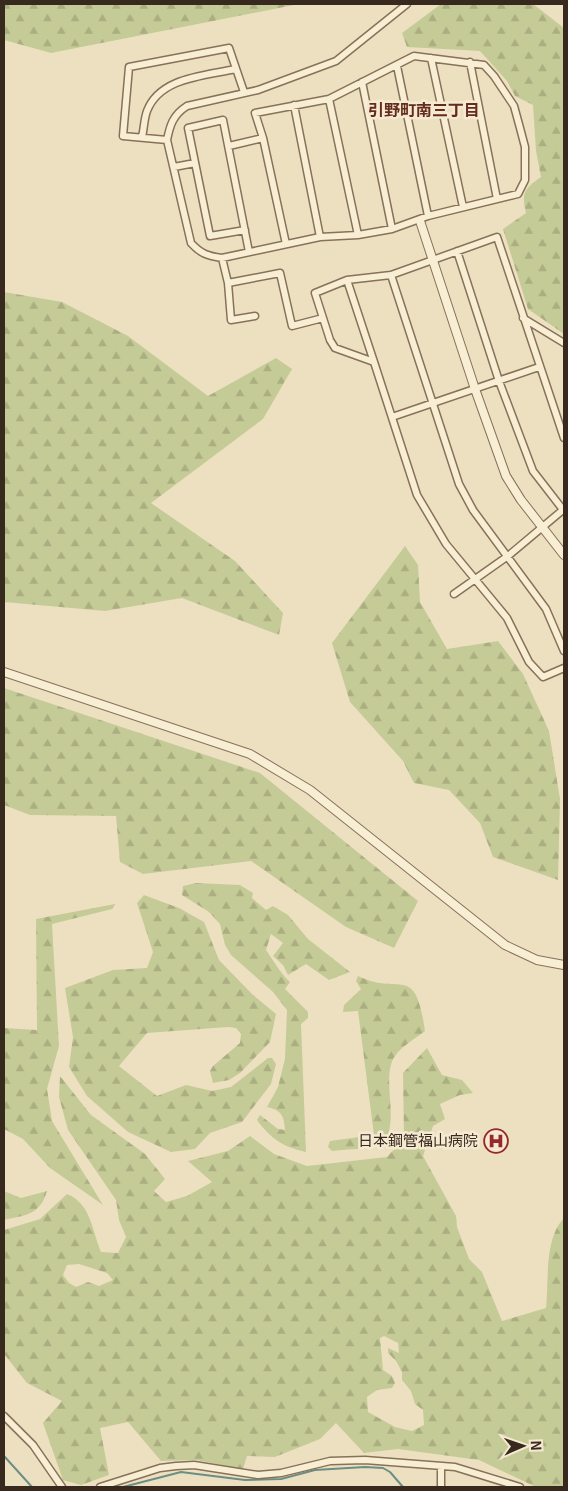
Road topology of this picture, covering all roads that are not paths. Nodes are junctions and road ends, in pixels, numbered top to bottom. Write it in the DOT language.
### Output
graph roads {
  1 [pos="407,4"];
  2 [pos="432,58"];
  3 [pos="470,62"];
  4 [pos="397,66"];
  5 [pos="235,69"];
  6 [pos="362,82"];
  7 [pos="244,92"];
  8 [pos="330,99"];
  9 [pos="294,105"];
  10 [pos="142,138"];
  11 [pos="263,138"];
  12 [pos="167,140"];
  13 [pos="230,146"];
  14 [pos="195,163"];
  15 [pos="174,167"];
  16 [pos="497,200"];
  17 [pos="463,207"];
  18 [pos="428,216"];
  19 [pos="420,220"];
  20 [pos="392,229"];
  21 [pos="245,230"];
  22 [pos="358,235"];
  23 [pos="320,237"];
  24 [pos="286,244"];
  25 [pos="457,251"];
  26 [pos="249,252"];
  27 [pos="222,258"];
  28 [pos="432,259"];
  29 [pos="391,276"];
  30 [pos="347,280"];
  31 [pos="228,283"];
  32 [pos="255,316"];
  33 [pos="323,318"];
  34 [pos="523,318"];
  35 [pos="564,344"];
  36 [pos="374,362"];
  37 [pos="539,367"];
  38 [pos="499,380"];
  39 [pos="474,389"];
  40 [pos="434,403"];
  41 [pos="392,417"];
  42 [pos="564,438"];
  43 [pos="564,510"];
  44 [pos="543,526"];
  45 [pos="564,555"];
  46 [pos="508,556"];
  47 [pos="474,581"];
  48 [pos="454,594"];
  49 [pos="564,651"];
  50 [pos="564,668"];
  51 [pos="4,672"];
  52 [pos="564,964"];
  53 [pos="4,1416"];
  54 [pos="441,1467"];
  55 [pos="62,1487"];
  56 [pos="100,1487"];
  57 [pos="441,1487"];
  58 [pos="520,1487"];
  1 -- 7 [label="street"];
  2 -- 3 [label="street"];
  2 -- 4 [label="street"];
  2 -- 17 [label="street"];
  3 -- 16 [label="street"];
  3 -- 16 [label="street"];
  4 -- 6 [label="street"];
  4 -- 18 [label="street"];
  5 -- 7 [label="street"];
  5 -- 10 [label="street"];
  5 -- 10 [label="street"];
  6 -- 8 [label="street"];
  6 -- 20 [label="street"];
  7 -- 12 [label="street"];
  8 -- 9 [label="street"];
  8 -- 22 [label="street"];
  9 -- 11 [label="street"];
  9 -- 23 [label="street"];
  10 -- 12 [label="street"];
  11 -- 13 [label="street"];
  11 -- 24 [label="street"];
  12 -- 15 [label="street"];
  13 -- 14 [label="street"];
  13 -- 21 [label="street"];
  14 -- 15 [label="street"];
  14 -- 21 [label="street"];
  15 -- 27 [label="street"];
  16 -- 17 [label="street"];
  17 -- 18 [label="street"];
  18 -- 19 [label="street"];
  19 -- 20 [label="street"];
  19 -- 28 [label="street"];
  20 -- 22 [label="street"];
  21 -- 26 [label="street"];
  22 -- 23 [label="street"];
  23 -- 24 [label="street"];
  24 -- 26 [label="street"];
  25 -- 28 [label="street"];
  25 -- 34 [label="street"];
  25 -- 38 [label="street"];
  26 -- 27 [label="street"];
  27 -- 31 [label="street"];
  28 -- 29 [label="street"];
  28 -- 39 [label="street"];
  29 -- 30 [label="street"];
  29 -- 40 [label="street"];
  30 -- 33 [label="street"];
  30 -- 36 [label="street"];
  31 -- 32 [label="street"];
  31 -- 33 [label="street"];
  33 -- 36 [label="street"];
  34 -- 35 [label="street"];
  34 -- 37 [label="street"];
  36 -- 41 [label="street"];
  37 -- 38 [label="street"];
  37 -- 42 [label="street"];
  38 -- 39 [label="street"];
  38 -- 43 [label="street"];
  39 -- 40 [label="street"];
  39 -- 44 [label="street"];
  40 -- 41 [label="street"];
  40 -- 46 [label="street"];
  41 -- 47 [label="street"];
  43 -- 44 [label="street"];
  44 -- 45 [label="street"];
  44 -- 46 [label="street"];
  46 -- 47 [label="street"];
  46 -- 49 [label="street"];
  47 -- 48 [label="street"];
  47 -- 50 [label="street"];
  51 -- 52 [label="street"];
  53 -- 55 [label="street"];
  54 -- 56 [label="street"];
  54 -- 57 [label="street"];
  54 -- 58 [label="street"];
}
